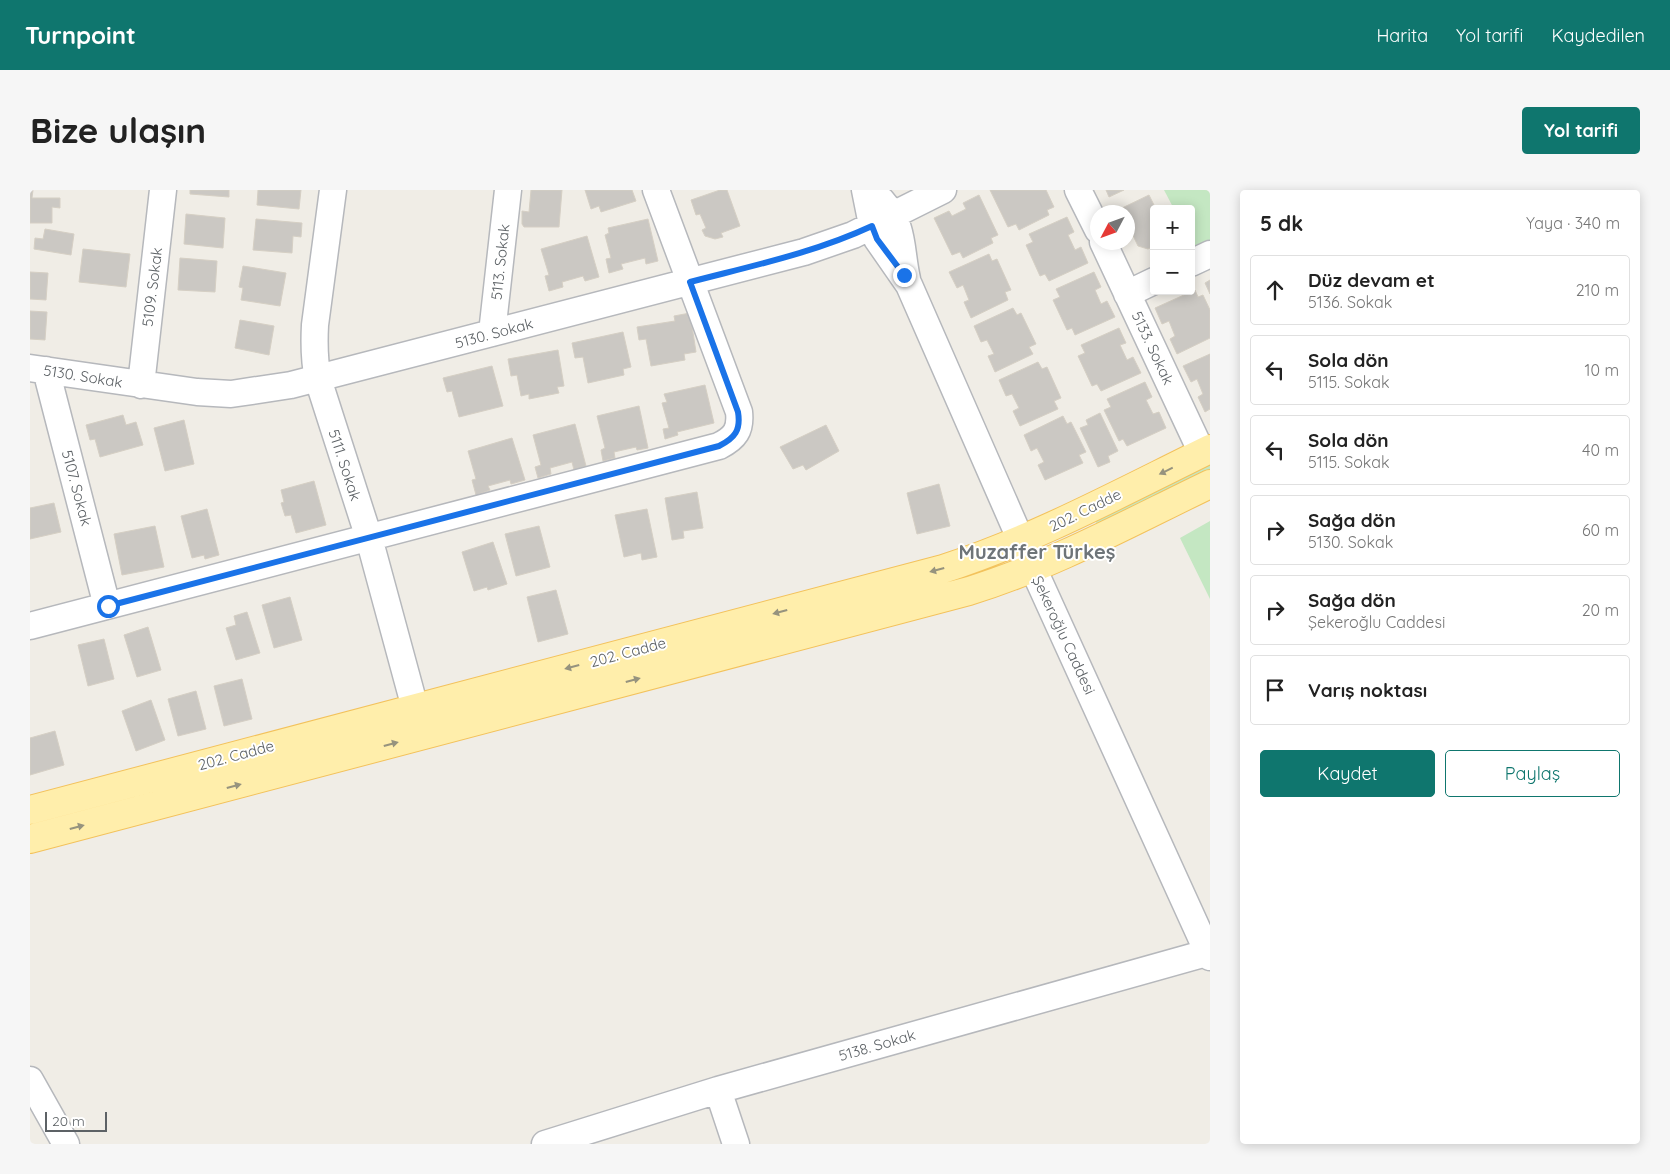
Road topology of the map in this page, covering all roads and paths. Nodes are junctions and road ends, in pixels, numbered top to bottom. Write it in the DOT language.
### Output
graph roads {
  1 [pos="164,190"];
  2 [pos="333,190"];
  3 [pos="508,190"];
  4 [pos="656,190"];
  5 [pos="865,190"];
  6 [pos="872,190"];
  7 [pos="943,190"];
  8 [pos="1078,190"];
  9 [pos="1090,214"];
  10 [pos="882,221"];
  11 [pos="1107,250"];
  12 [pos="1210,254"];
  13 [pos="1195,261"];
  14 [pos="690,282"];
  15 [pos="1150,283"];
  16 [pos="1128,294"];
  17 [pos="492,333"];
  18 [pos="38,369"];
  19 [pos="318,378"];
  20 [pos="141,385"];
  21 [pos="1206,451"];
  22 [pos="1210,484"];
  23 [pos="369,538"];
  24 [pos="1021,540"];
  25 [pos="1033,568"];
  26 [pos="108,606"];
  27 [pos="30,626"];
  28 [pos="415,708"];
  29 [pos="422,736"];
  30 [pos="30,810"];
  31 [pos="30,840"];
  32 [pos="1209,954"];
  33 [pos="30,1080"];
  34 [pos="718,1090"];
  35 [pos="66,1144"];
  36 [pos="545,1144"];
  37 [pos="736,1144"];
  1 -- 20 [label="street, 5109. Sokak"];
  2 -- 19 [label="street, 5111. Sokak"];
  3 -- 17 [label="street, 5113. Sokak"];
  4 -- 14 [label="street"];
  5 -- 10 [label="street, Şekeroğlu Caddesi"];
  6 -- 10 [label="street, Şekeroğlu Caddesi"];
  7 -- 10 [label="street, 5130. Sokak"];
  8 -- 9 [label="street"];
  10 -- 14 [label="street, 5130. Sokak"];
  10 -- 24 [label="street, Şekeroğlu Caddesi"];
  11 -- 16 [label="street, 5133. Sokak"];
  12 -- 13 [label="street"];
  14 -- 17 [label="street, 5130. Sokak"];
  14 -- 23 [label="street"];
  15 -- 16 [label="street"];
  16 -- 21 [label="street, 5133. Sokak"];
  17 -- 19 [label="street, 5130. Sokak"];
  18 -- 20 [label="street, 5130. Sokak"];
  18 -- 26 [label="street, 5107. Sokak"];
  19 -- 20 [label="street, 5130. Sokak"];
  19 -- 23 [label="street, 5111. Sokak"];
  21 -- 24 [label="main road, 202. Cadde, one-way"];
  22 -- 25 [label="main road, 202. Cadde"];
  23 -- 26 [label="street"];
  23 -- 28 [label="street, 5111. Sokak"];
  24 -- 25 [label="street, Şekeroğlu Caddesi"];
  24 -- 28 [label="main road, 202. Cadde, one-way"];
  29 -- 25 [label="main road, 202. Cadde, one-way"];
  25 -- 32 [label="street, Şekeroğlu Caddesi"];
  26 -- 27 [label="street"];
  28 -- 29 [label="street, 5111. Sokak"];
  28 -- 30 [label="main road, 202. Cadde"];
  31 -- 29 [label="main road, 202. Cadde, one-way"];
  32 -- 34 [label="street, 5138. Sokak"];
  33 -- 35 [label="street"];
  34 -- 36 [label="street, 5138. Sokak"];
  34 -- 37 [label="street"];
}
